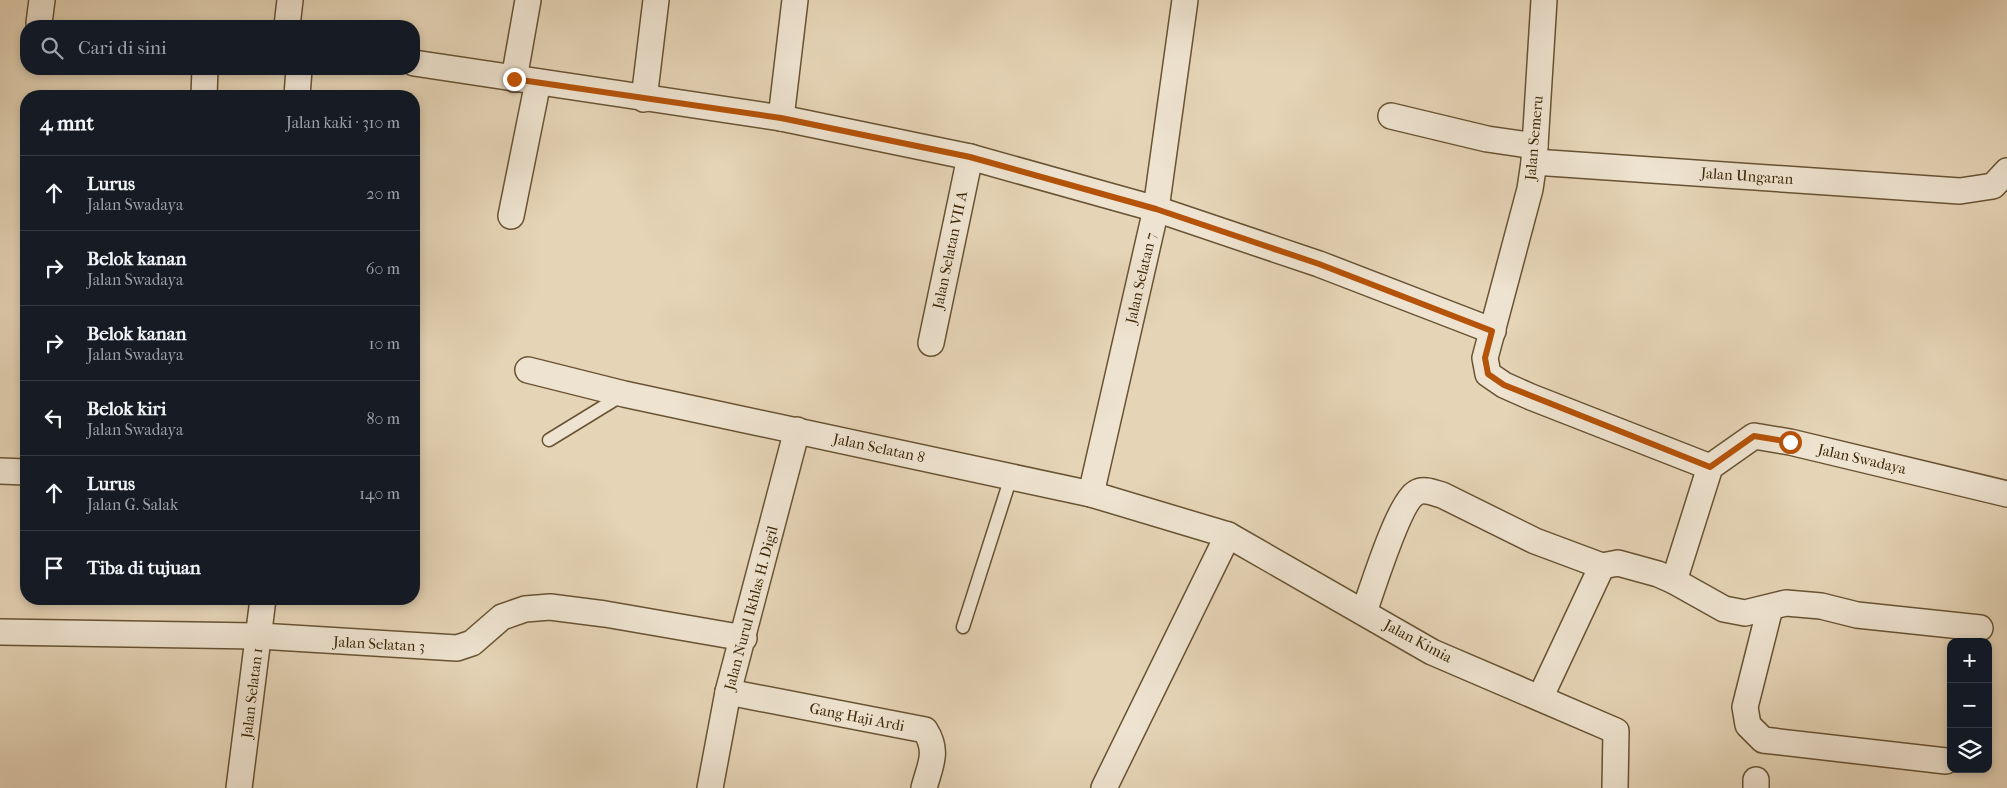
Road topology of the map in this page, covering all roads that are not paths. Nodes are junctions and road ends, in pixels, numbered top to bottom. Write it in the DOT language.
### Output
graph roads {
  1 [pos="290,0"];
  2 [pos="528,0"];
  3 [pos="656,0"];
  4 [pos="795,0"];
  5 [pos="1185,0"];
  6 [pos="1544,0"];
  7 [pos="288,20"];
  8 [pos="420,65"];
  9 [pos="205,75"];
  10 [pos="299,75"];
  11 [pos="514,79"];
  12 [pos="538,82"];
  13 [pos="204,90"];
  14 [pos="297,90"];
  15 [pos="644,99"];
  16 [pos="1391,116"];
  17 [pos="781,118"];
  18 [pos="1535,154"];
  19 [pos="970,157"];
  20 [pos="2007,171"];
  21 [pos="1156,209"];
  22 [pos="511,216"];
  23 [pos="1492,331"];
  24 [pos="931,343"];
  25 [pos="528,370"];
  26 [pos="624,394"];
  27 [pos="797,430"];
  28 [pos="549,440"];
  29 [pos="1710,467"];
  30 [pos="0,471"];
  31 [pos="20,472"];
  32 [pos="1011,477"];
  33 [pos="1091,494"];
  34 [pos="2007,494"];
  35 [pos="1228,535"];
  36 [pos="1602,566"];
  37 [pos="1674,581"];
  38 [pos="262,605"];
  39 [pos="1770,608"];
  40 [pos="1364,612"];
  41 [pos="963,627"];
  42 [pos="1980,628"];
  43 [pos="0,632"];
  44 [pos="259,636"];
  45 [pos="744,638"];
  46 [pos="728,692"];
  47 [pos="1540,698"];
  48 [pos="1946,761"];
  49 [pos="239,788"];
  50 [pos="710,788"];
  51 [pos="924,788"];
  52 [pos="1104,788"];
  53 [pos="1615,788"];
  1 -- 7 [label="street"];
  2 -- 11 [label="street"];
  3 -- 15 [label="street"];
  4 -- 17 [label="street"];
  5 -- 21 [label="street, Jalan Selatan 7"];
  6 -- 18 [label="street, Jalan Semeru"];
  8 -- 11 [label="street"];
  9 -- 13 [label="street"];
  10 -- 14 [label="street"];
  11 -- 12 [label="street"];
  12 -- 15 [label="street"];
  12 -- 22 [label="street"];
  15 -- 17 [label="street"];
  16 -- 18 [label="street, Jalan Ungaran"];
  17 -- 19 [label="street"];
  18 -- 20 [label="street, Jalan Ungaran"];
  18 -- 23 [label="street, Jalan Semeru"];
  19 -- 21 [label="street"];
  19 -- 24 [label="street, Jalan Selatan VII A"];
  21 -- 23 [label="street"];
  21 -- 33 [label="street, Jalan Selatan 7"];
  23 -- 29 [label="street"];
  25 -- 26 [label="street, Jalan Selatan 8"];
  26 -- 27 [label="street, Jalan Selatan 8"];
  26 -- 28 [label="lane"];
  27 -- 32 [label="street, Jalan Selatan 8"];
  27 -- 45 [label="street, Jalan Nurul Ikhlas H. Digil"];
  29 -- 34 [label="street, Jalan Swadaya"];
  29 -- 37 [label="street"];
  30 -- 31 [label="street"];
  32 -- 33 [label="street, Jalan Selatan 8"];
  32 -- 41 [label="lane"];
  33 -- 35 [label="street, Jalan Selatan 8"];
  35 -- 40 [label="street, Jalan Kimia"];
  35 -- 52 [label="street"];
  36 -- 37 [label="street"];
  36 -- 40 [label="street"];
  36 -- 47 [label="street"];
  37 -- 39 [label="street"];
  38 -- 44 [label="street, Jalan Selatan 1"];
  39 -- 42 [label="street"];
  39 -- 48 [label="street"];
  40 -- 47 [label="street, Jalan Kimia"];
  43 -- 44 [label="street, Jalan Selatan 3"];
  44 -- 45 [label="street, Jalan Selatan 3"];
  44 -- 49 [label="street, Jalan Selatan 1"];
  45 -- 46 [label="street, Jalan Nurul Ikhlas H. Digil"];
  46 -- 50 [label="street, Jalan Nurul Ikhlas H. Digil"];
  46 -- 51 [label="street, Gang Haji Ardi"];
  47 -- 53 [label="street, Jalan Kimia"];
}
